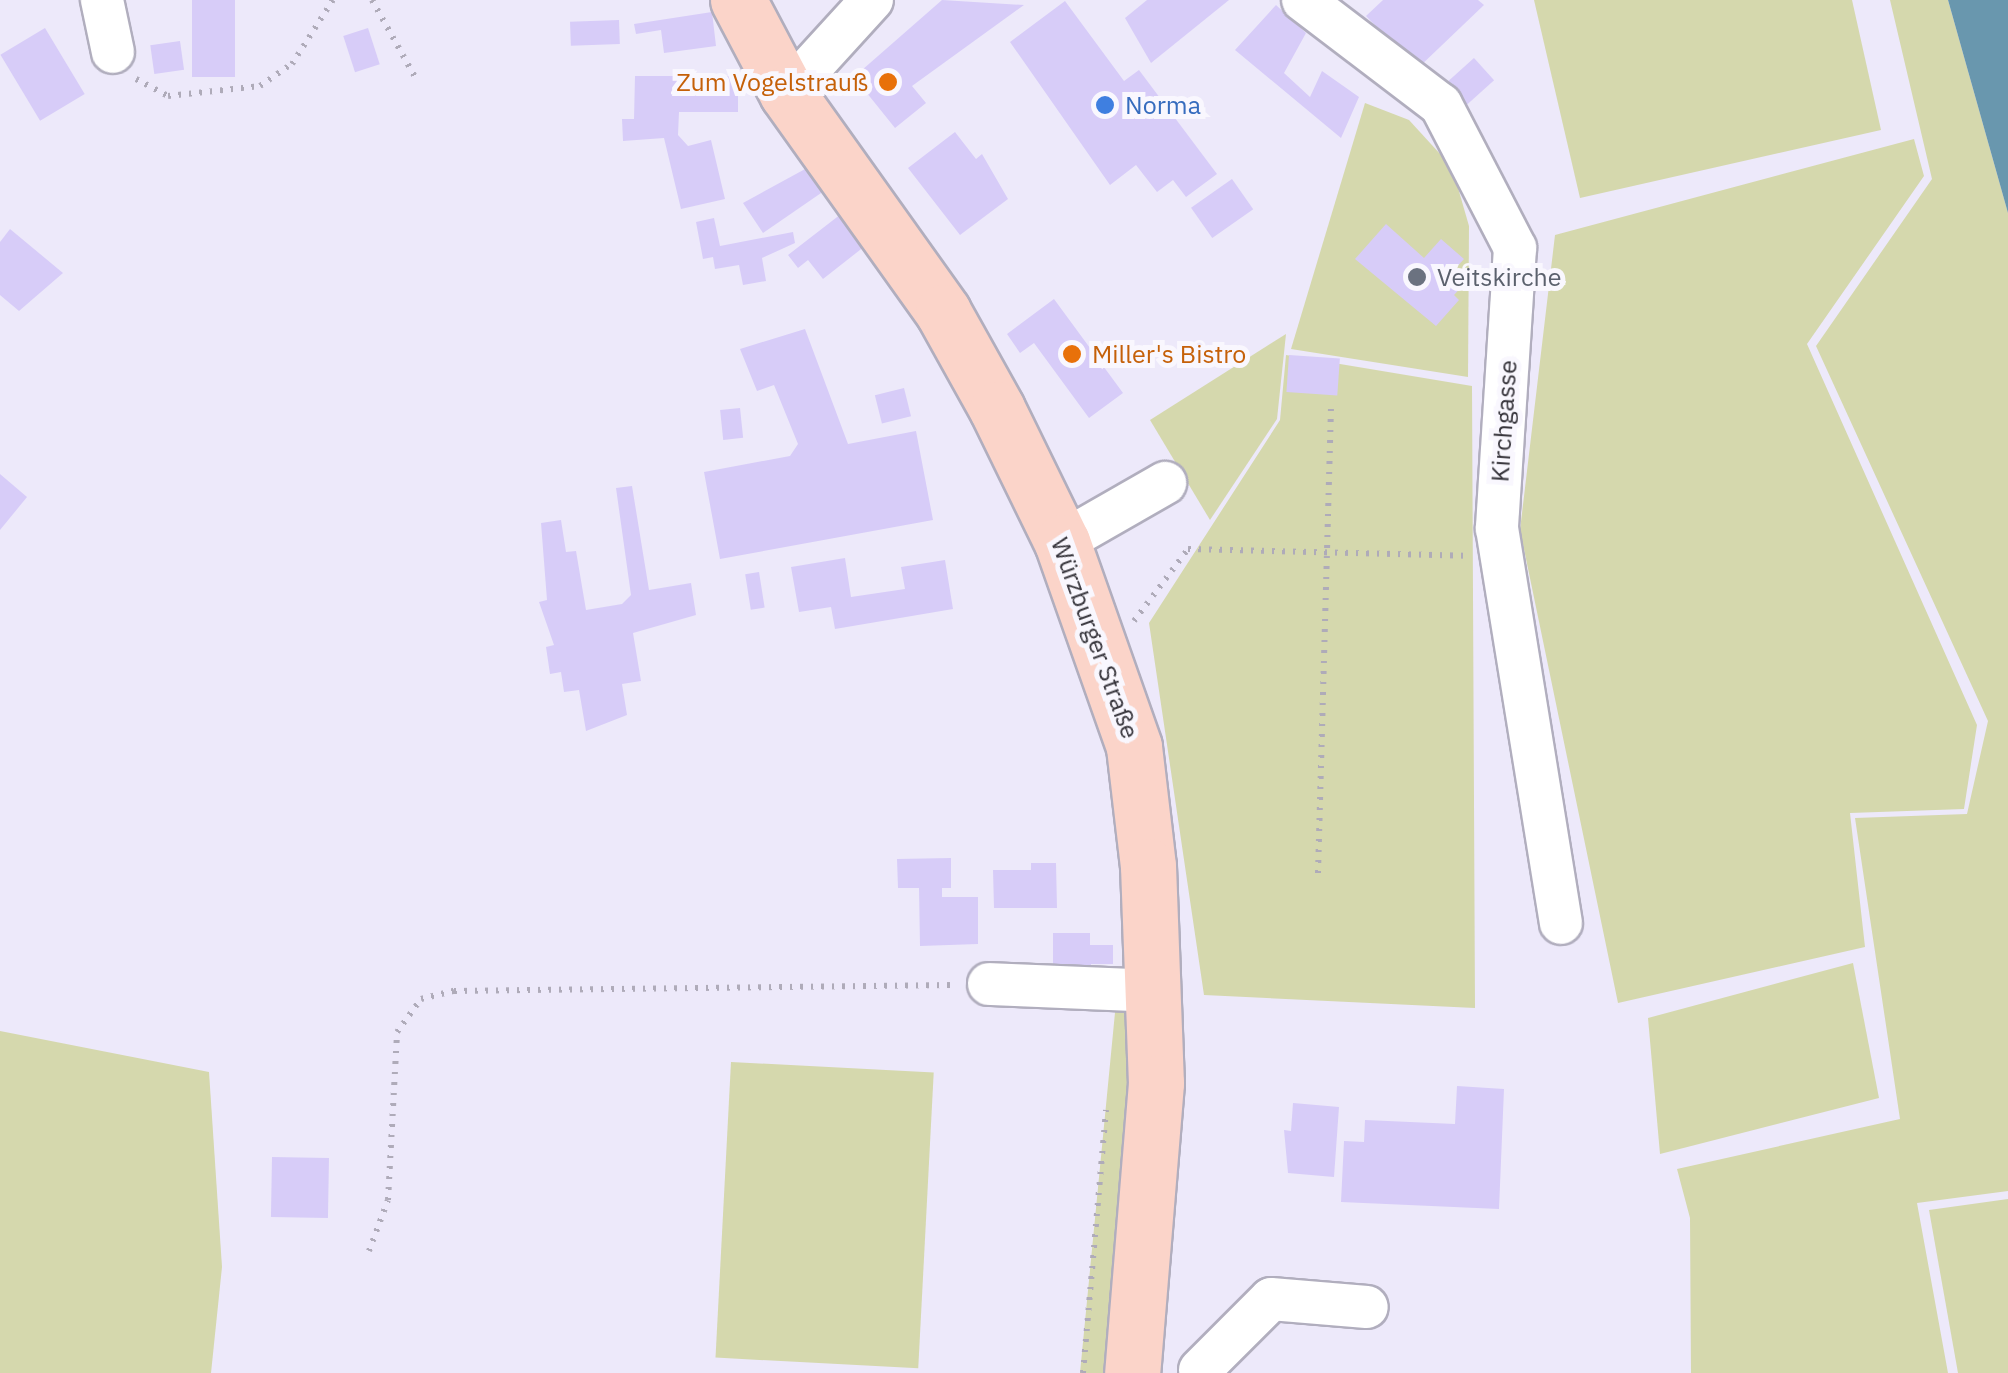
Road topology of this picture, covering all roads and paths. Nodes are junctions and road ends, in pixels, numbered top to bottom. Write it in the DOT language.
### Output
graph roads {
  1 [pos="102,0"];
  2 [pos="333,0"];
  3 [pos="372,0"];
  4 [pos="738,0"];
  5 [pos="872,0"];
  6 [pos="1303,0"];
  7 [pos="113,52"];
  8 [pos="415,77"];
  9 [pos="788,92"];
  10 [pos="1331,405"];
  11 [pos="1165,484"];
  12 [pos="1062,542"];
  13 [pos="1327,552"];
  14 [pos="1502,557"];
  15 [pos="1107,658"];
  16 [pos="1318,873"];
  17 [pos="1561,924"];
  18 [pos="989,984"];
  19 [pos="1154,991"];
  20 [pos="1106,1106"];
  21 [pos="369,1250"];
  22 [pos="1366,1307"];
  23 [pos="1116,1370"];
  24 [pos="1204,1371"];
  1 -- 7 [label="street"];
  2 -- 7 [label="path"];
  3 -- 8 [label="path"];
  4 -- 9 [label="main road, Würzburger Straße"];
  5 -- 9 [label="street"];
  6 -- 14 [label="street, Kirchgasse"];
  9 -- 12 [label="main road, Würzburger Straße"];
  10 -- 13 [label="path"];
  11 -- 12 [label="street"];
  12 -- 15 [label="main road, Würzburger Straße"];
  13 -- 14 [label="path"];
  13 -- 15 [label="path"];
  13 -- 16 [label="path"];
  14 -- 17 [label="street, Kirchgasse"];
  15 -- 19 [label="main road, Würzburger Straße"];
  18 -- 19 [label="street"];
  18 -- 21 [label="path"];
  19 -- 23 [label="main road, Würzburger Straße"];
  20 -- 23 [label="path"];
  22 -- 24 [label="street"];
  23 -- 24 [label="street"];
}
